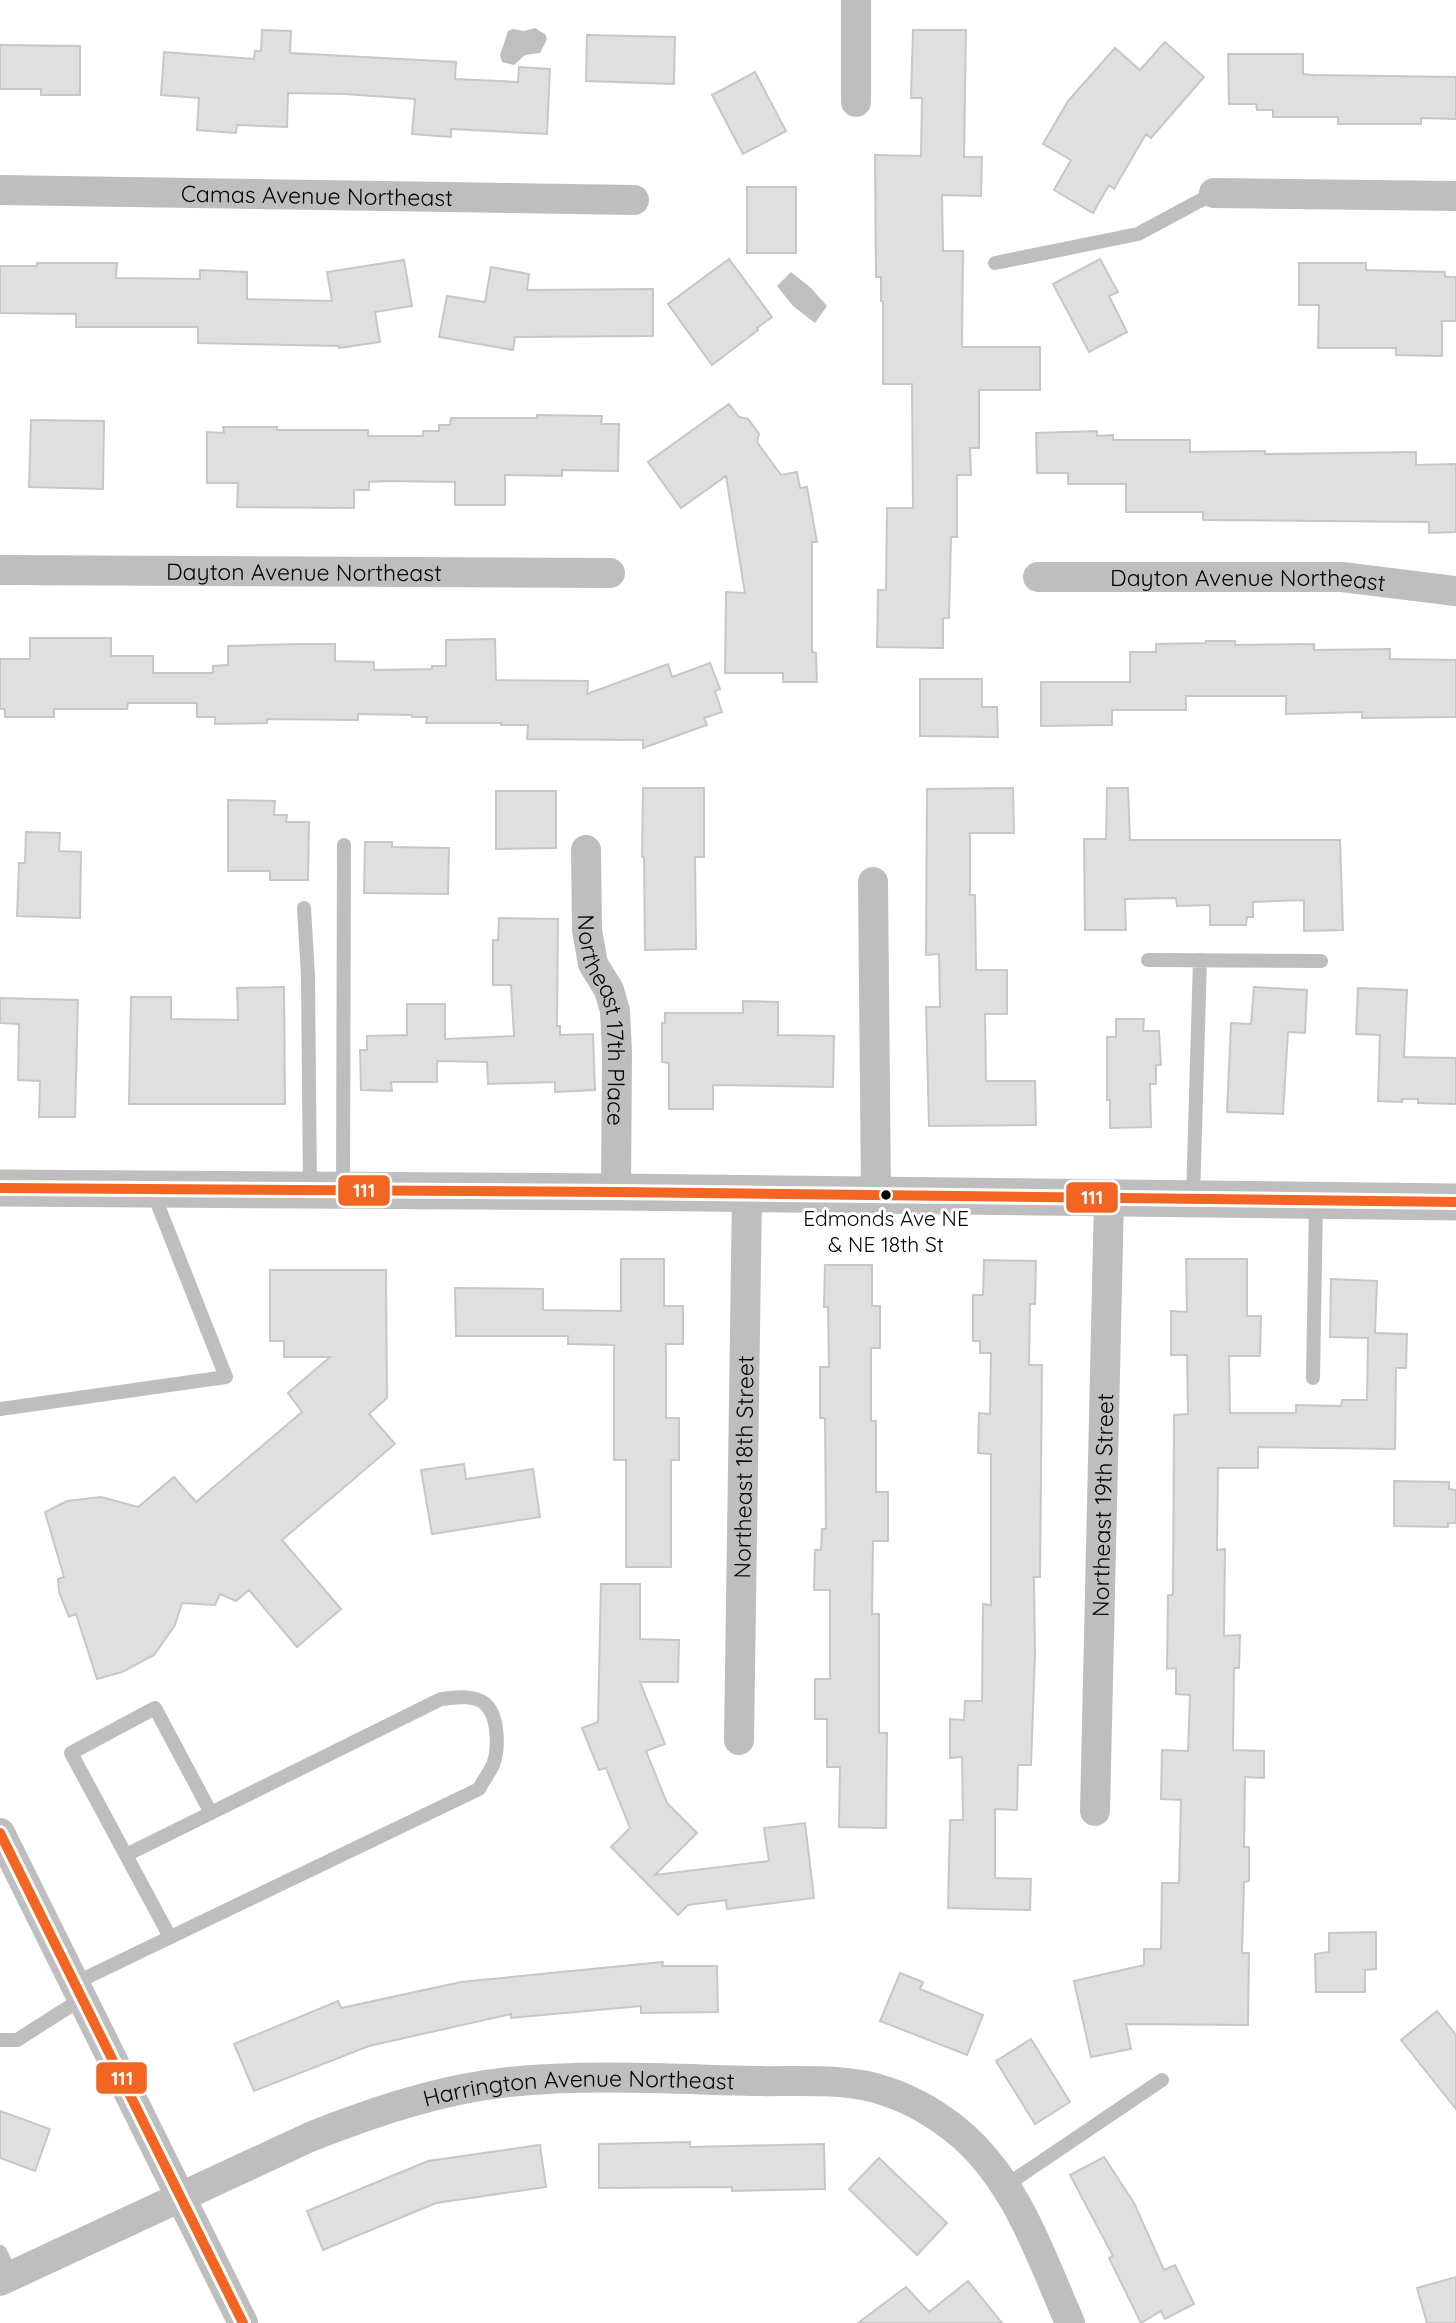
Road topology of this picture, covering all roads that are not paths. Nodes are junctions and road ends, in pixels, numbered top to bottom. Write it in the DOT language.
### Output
graph roads {
  1 [pos="856,0"];
  2 [pos="856,102"];
  3 [pos="0,190"];
  4 [pos="1214,193"];
  5 [pos="1456,196"];
  6 [pos="634,200"];
  7 [pos="995,263"];
  8 [pos="0,570"];
  9 [pos="610,573"];
  10 [pos="1038,577"];
  11 [pos="1456,591"];
  12 [pos="344,845"];
  13 [pos="586,850"];
  14 [pos="873,882"];
  15 [pos="304,908"];
  16 [pos="1148,960"];
  17 [pos="1200,960"];
  18 [pos="1321,961"];
  19 [pos="0,1188"];
  20 [pos="152,1189"];
  21 [pos="326,1190"];
  22 [pos="616,1192"];
  23 [pos="747,1194"];
  24 [pos="876,1195"];
  25 [pos="1110,1198"];
  26 [pos="1193,1199"];
  27 [pos="1316,1201"];
  28 [pos="1456,1202"];
  29 [pos="1313,1378"];
  30 [pos="0,1409"];
  31 [pos="739,1741"];
  32 [pos="1095,1811"];
  33 [pos="211,1813"];
  34 [pos="0,1833"];
  35 [pos="126,1855"];
  36 [pos="170,1937"];
  37 [pos="79,1991"];
  38 [pos="0,2040"];
  39 [pos="1161,2080"];
  40 [pos="1005,2186"];
  41 [pos="183,2198"];
  42 [pos="4,2270"];
  43 [pos="243,2323"];
  44 [pos="1070,2323"];
  1 -- 2 [label="street"];
  3 -- 6 [label="street, Camas Avenue Northeast"];
  4 -- 5 [label="street"];
  4 -- 7 [label="lane"];
  8 -- 9 [label="street, Dayton Avenue Northeast"];
  10 -- 11 [label="street, Dayton Avenue Northeast"];
  12 -- 21 [label="lane"];
  13 -- 22 [label="street, Northeast 17th Place"];
  14 -- 24 [label="street"];
  15 -- 21 [label="lane"];
  16 -- 17 [label="lane"];
  17 -- 18 [label="lane"];
  17 -- 26 [label="lane"];
  19 -- 20 [label="street"];
  20 -- 21 [label="street"];
  20 -- 30 [label="lane"];
  21 -- 22 [label="street"];
  22 -- 23 [label="street"];
  23 -- 24 [label="street"];
  23 -- 31 [label="street, Northeast 18th Street"];
  24 -- 25 [label="street"];
  25 -- 26 [label="street"];
  25 -- 32 [label="street, Northeast 19th Street"];
  26 -- 27 [label="street"];
  27 -- 28 [label="street"];
  27 -- 29 [label="lane"];
  33 -- 35 [label="lane"];
  33 -- 35 [label="lane"];
  33 -- 36 [label="lane"];
  34 -- 37 [label="street"];
  35 -- 36 [label="lane"];
  36 -- 37 [label="lane"];
  37 -- 38 [label="lane"];
  37 -- 41 [label="street"];
  39 -- 40 [label="lane"];
  40 -- 41 [label="street, Harrington Avenue Northeast"];
  40 -- 44 [label="street, Harrington Avenue Northeast"];
  41 -- 42 [label="street, Harrington Avenue Northeast"];
  41 -- 43 [label="street"];
}
